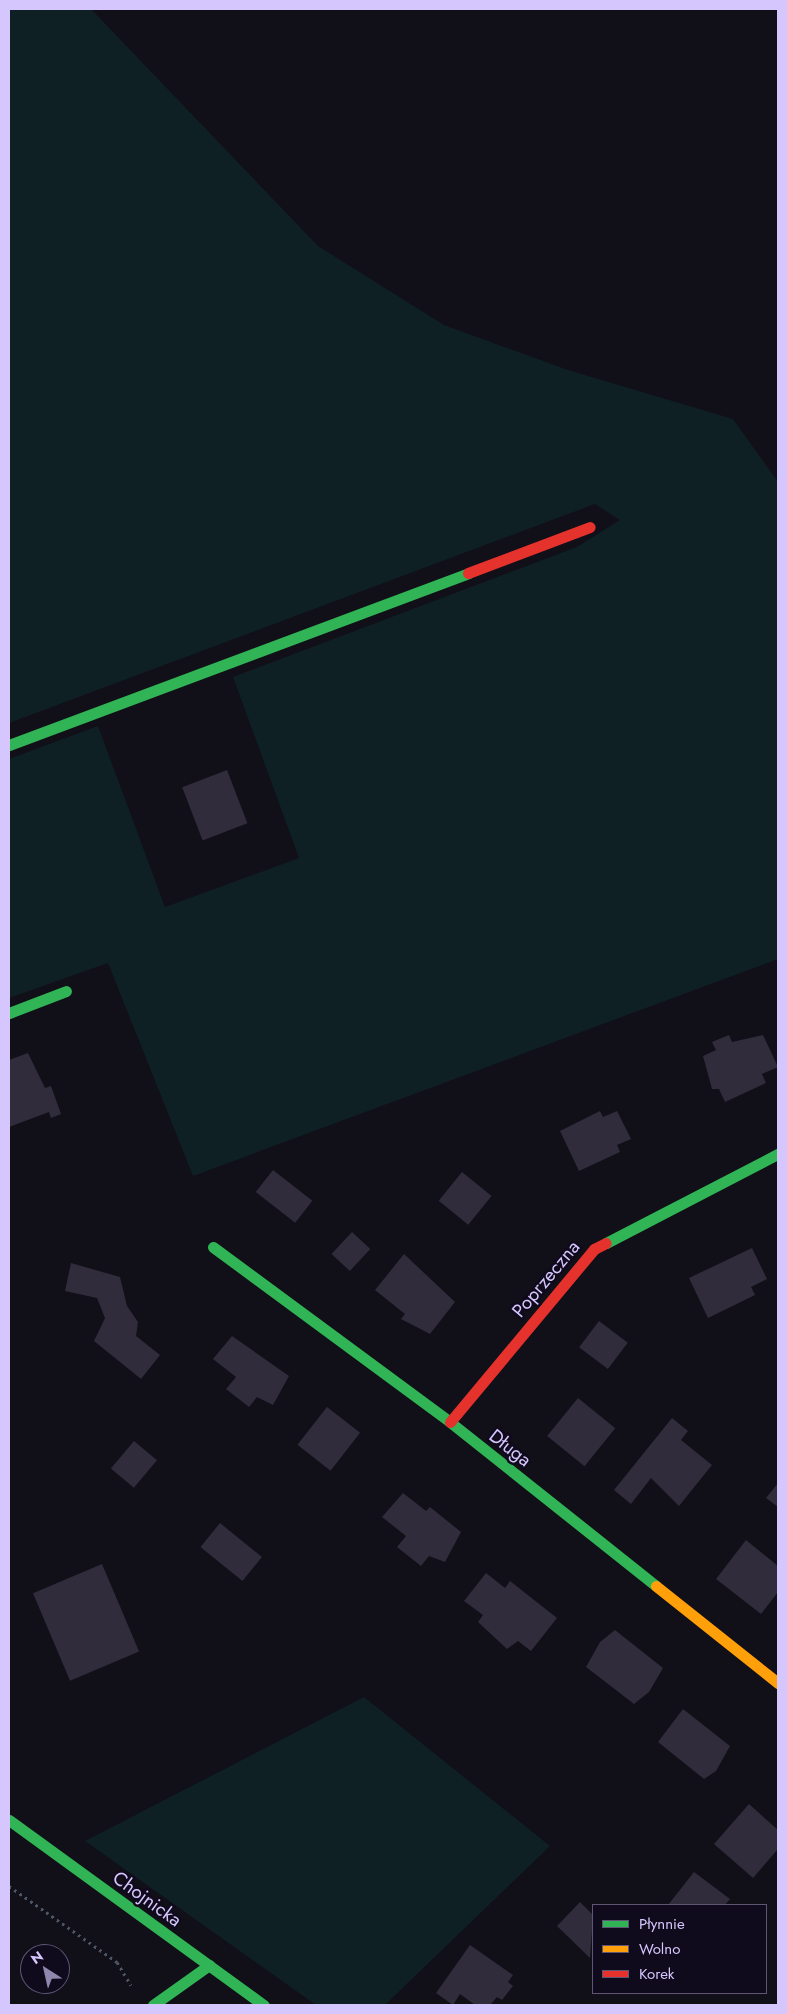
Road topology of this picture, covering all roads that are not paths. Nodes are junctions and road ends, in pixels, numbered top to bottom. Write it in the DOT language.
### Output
graph roads {
  1 [pos="590,527"];
  2 [pos="9,745"];
  3 [pos="66,991"];
  4 [pos="9,1013"];
  5 [pos="778,1154"];
  6 [pos="214,1247"];
  7 [pos="450,1422"];
  8 [pos="778,1683"];
  9 [pos="9,1820"];
  10 [pos="209,1965"];
  11 [pos="153,2005"];
  12 [pos="264,2005"];
  1 -- 2 [label="street"];
  3 -- 4 [label="street"];
  5 -- 7 [label="street, Poprzeczna"];
  6 -- 7 [label="street, Długa"];
  7 -- 8 [label="street, Długa"];
  9 -- 10 [label="street, Chojnicka"];
  10 -- 11 [label="street"];
  10 -- 12 [label="street, Chojnicka"];
}
